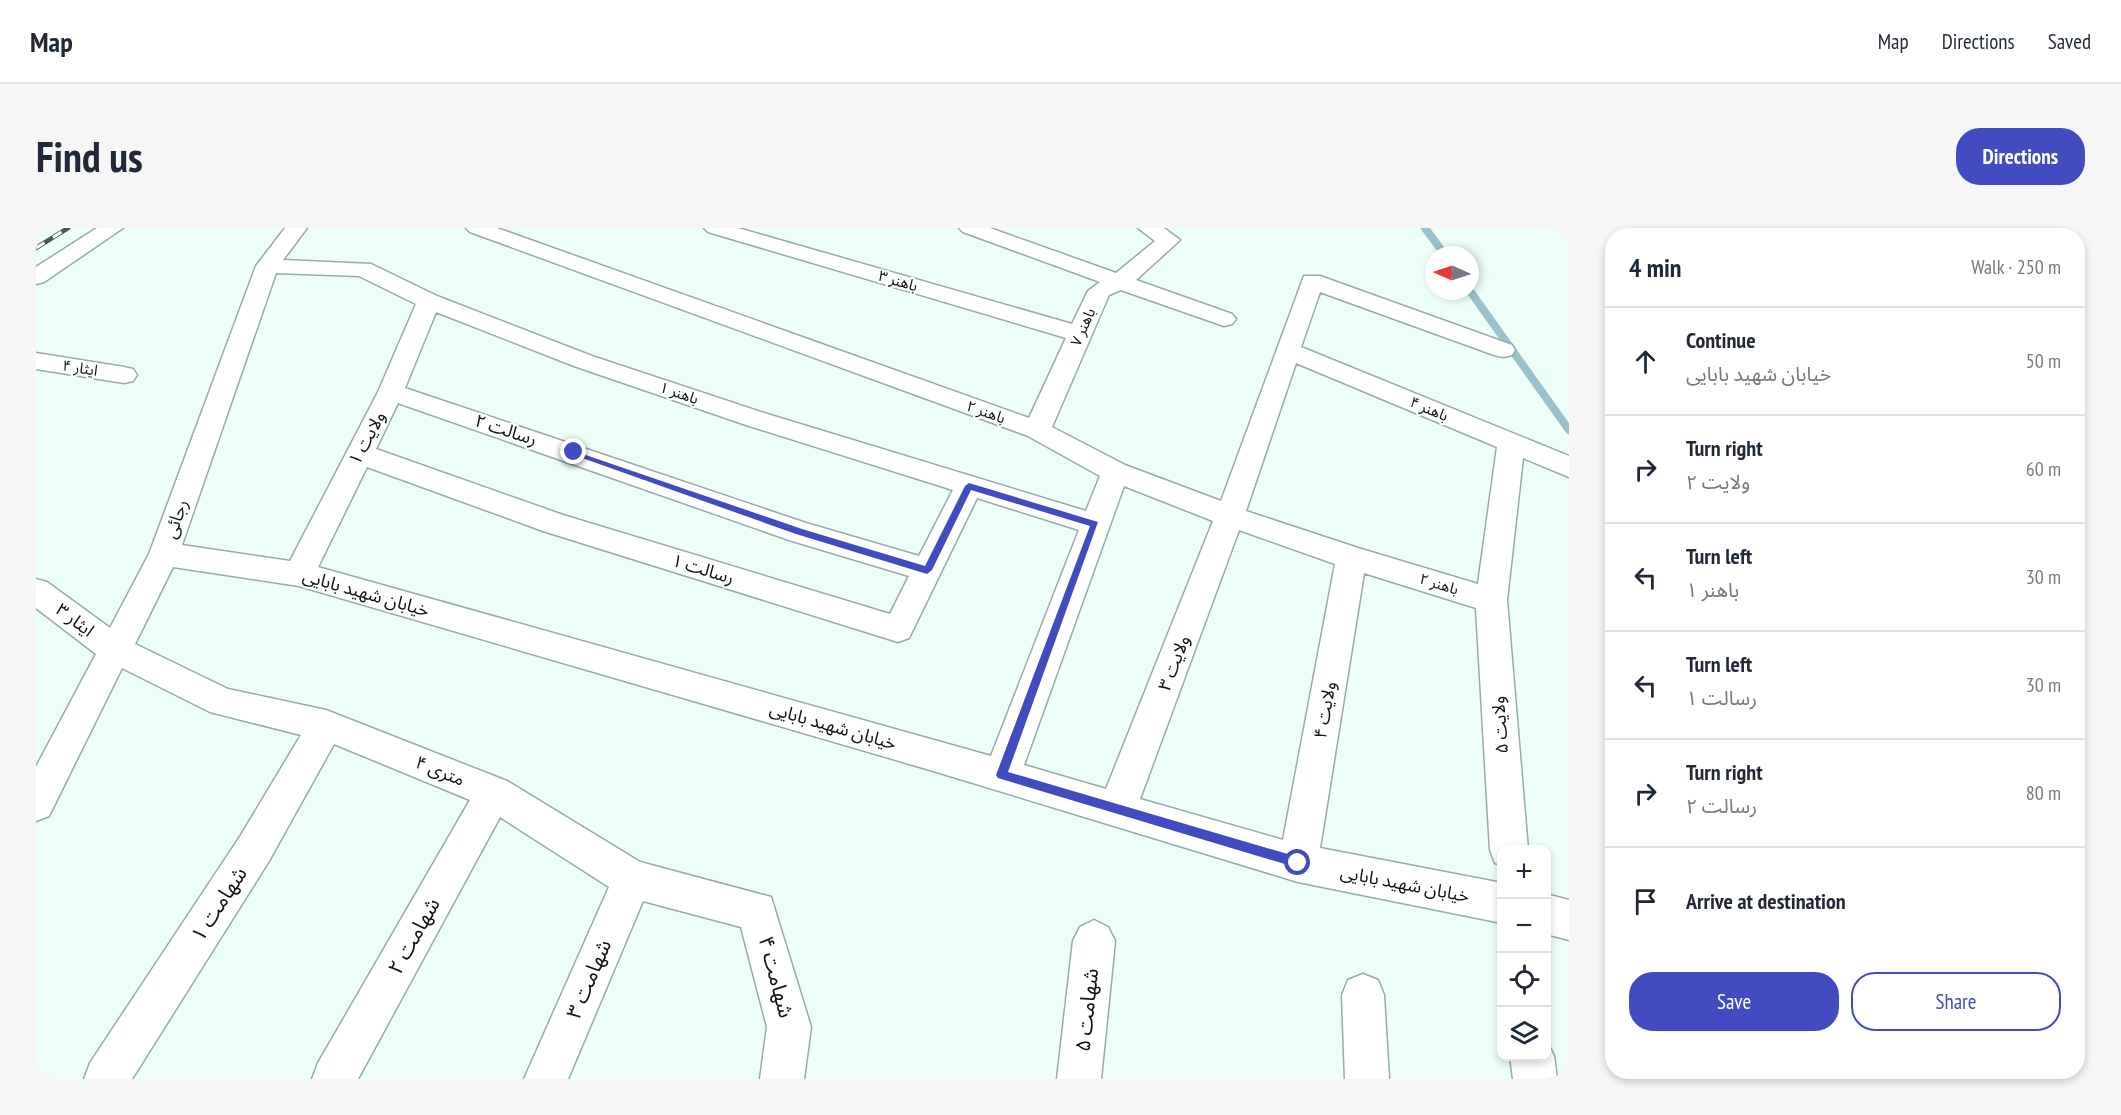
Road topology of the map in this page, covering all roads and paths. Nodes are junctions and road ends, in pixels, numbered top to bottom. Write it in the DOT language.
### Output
graph roads {
  1 [pos="112,228"];
  2 [pos="296,228"];
  3 [pos="477,228"];
  4 [pos="715,228"];
  5 [pos="970,228"];
  6 [pos="1149,228"];
  7 [pos="267,266"];
  8 [pos="36,277"];
  9 [pos="1118,283"];
  10 [pos="429,301"];
  11 [pos="1224,319"];
  12 [pos="1080,334"];
  13 [pos="1503,350"];
  14 [pos="1290,351"];
  15 [pos="36,361"];
  16 [pos="124,375"];
  17 [pos="391,392"];
  18 [pos="1037,430"];
  19 [pos="1511,443"];
  20 [pos="358,453"];
  21 [pos="1569,467"];
  22 [pos="1115,472"];
  23 [pos="969,486"];
  24 [pos="1230,516"];
  25 [pos="1095,524"];
  26 [pos="164,554"];
  27 [pos="1351,558"];
  28 [pos="927,570"];
  29 [pos="299,574"];
  30 [pos="36,591"];
  31 [pos="1491,600"];
  32 [pos="114,649"];
  33 [pos="326,725"];
  34 [pos="1002,775"];
  35 [pos="494,793"];
  36 [pos="37,797"];
  37 [pos="1117,809"];
  38 [pos="1509,845"];
  39 [pos="1298,863"];
  40 [pos="632,879"];
  41 [pos="1497,902"];
  42 [pos="757,910"];
  43 [pos="1551,915"];
  44 [pos="1569,920"];
  45 [pos="1094,941"];
  46 [pos="1363,995"];
  47 [pos="1533,1061"];
  48 [pos="106,1079"];
  49 [pos="334,1079"];
  50 [pos="546,1079"];
  51 [pos="782,1079"];
  52 [pos="1080,1079"];
  53 [pos="1367,1079"];
  54 [pos="1535,1079"];
  1 -- 8 [label="street"];
  2 -- 7 [label="street, رجائی"];
  3 -- 18 [label="street, باهنر ۲"];
  4 -- 12 [label="street, باهنر ۳"];
  5 -- 9 [label="street"];
  6 -- 9 [label="street, باهنر ۷"];
  7 -- 10 [label="street, باهنر ۱"];
  7 -- 26 [label="street, رجائی"];
  9 -- 11 [label="street"];
  9 -- 12 [label="street, باهنر ۷"];
  10 -- 17 [label="street, ولایت ۱"];
  10 -- 23 [label="street, باهنر ۱"];
  12 -- 18 [label="street, باهنر ۷"];
  13 -- 14 [label="street, ولایت ۳"];
  14 -- 19 [label="street, باهنر ۴"];
  14 -- 24 [label="street, ولایت ۳"];
  15 -- 16 [label="street, ایثار ۴"];
  17 -- 20 [label="street, ولایت ۱"];
  17 -- 28 [label="street, رسالت ۲"];
  18 -- 22 [label="street, باهنر ۲"];
  19 -- 21 [label="street, باهنر ۴"];
  19 -- 31 [label="street, ولایت ۵"];
  20 -- 28 [label="street, رسالت ۱"];
  20 -- 29 [label="street, ولایت ۱"];
  22 -- 24 [label="street, باهنر ۲"];
  22 -- 25 [label="street"];
  23 -- 25 [label="street, باهنر ۱"];
  23 -- 28 [label="street, رسالت ۱"];
  24 -- 27 [label="street, باهنر ۲"];
  24 -- 37 [label="street, ولایت ۳"];
  25 -- 34 [label="street"];
  26 -- 29 [label="street, خیابان شهید بابایی"];
  26 -- 32 [label="street, رجائی"];
  27 -- 31 [label="street, باهنر ۲"];
  27 -- 39 [label="street, ولایت ۴"];
  29 -- 34 [label="street, خیابان شهید بابایی"];
  30 -- 32 [label="street, ایثار ۳"];
  31 -- 38 [label="street, ولایت ۵"];
  32 -- 33 [label="street, ۴ متری"];
  32 -- 36 [label="street, رجائی"];
  33 -- 35 [label="street, ۴ متری"];
  33 -- 48 [label="street, شهامت ۱"];
  34 -- 37 [label="street, خیابان شهید بابایی"];
  35 -- 40 [label="street, ۴ متری"];
  35 -- 49 [label="street, شهامت ۲"];
  37 -- 39 [label="street, خیابان شهید بابایی"];
  39 -- 41 [label="street, خیابان شهید بابایی"];
  40 -- 42 [label="street, ۴ متری"];
  40 -- 50 [label="street, شهامت ۳"];
  42 -- 51 [label="street, شهامت ۴"];
  43 -- 44 [label="street"];
  45 -- 52 [label="street, شهامت ۵"];
  46 -- 53 [label="street"];
  47 -- 54 [label="street"];
}
